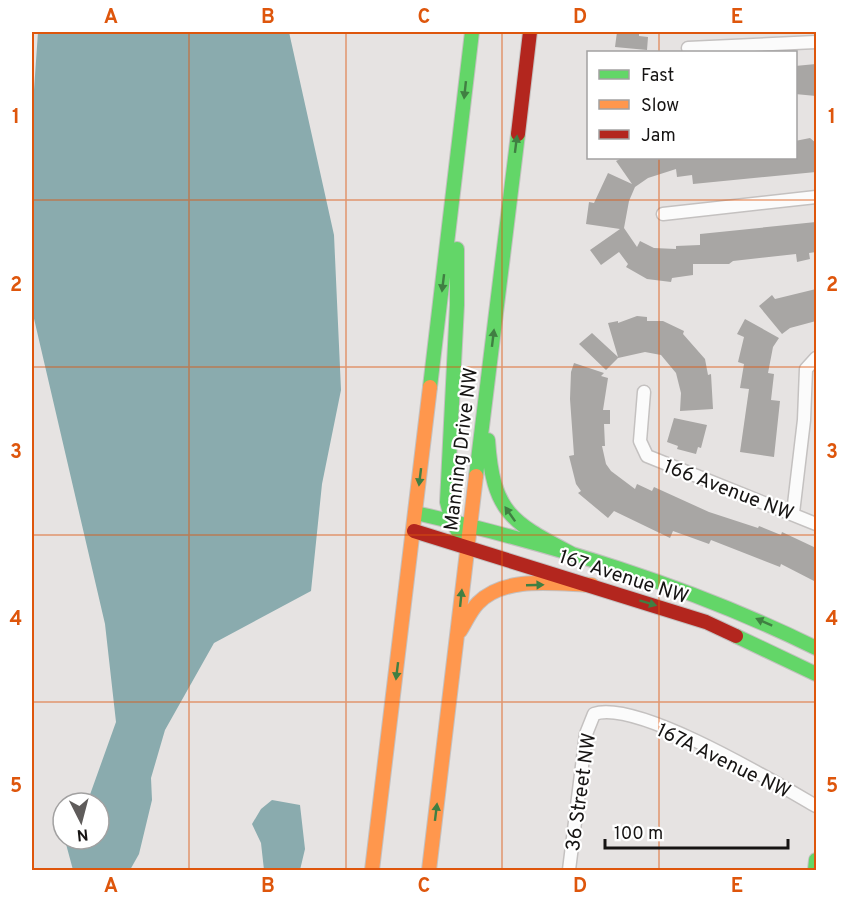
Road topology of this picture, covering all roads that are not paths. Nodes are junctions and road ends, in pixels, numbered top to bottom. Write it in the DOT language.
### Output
graph roads {
  1 [pos="472,32"];
  2 [pos="530,32"];
  3 [pos="816,42"];
  4 [pos="688,48"];
  5 [pos="455,185"];
  6 [pos="816,198"];
  7 [pos="663,214"];
  8 [pos="813,361"];
  9 [pos="644,392"];
  10 [pos="486,396"];
  11 [pos="416,513"];
  12 [pos="793,513"];
  13 [pos="452,520"];
  14 [pos="816,524"];
  15 [pos="470,525"];
  16 [pos="414,531"];
  17 [pos="467,547"];
  18 [pos="576,556"];
  19 [pos="592,585"];
  20 [pos="457,636"];
  21 [pos="816,648"];
  22 [pos="816,675"];
  23 [pos="594,714"];
  24 [pos="816,806"];
  25 [pos="816,860"];
  26 [pos="372,870"];
  27 [pos="429,870"];
  28 [pos="569,870"];
  29 [pos="816,870"];
  1 -- 5 [label="main road, Manning Drive NW, one-way"];
  10 -- 2 [label="main road, Manning Drive NW, one-way"];
  3 -- 4 [label="street"];
  5 -- 11 [label="main road, Manning Drive NW, one-way"];
  5 -- 13 [label="main road"];
  6 -- 7 [label="street"];
  8 -- 12 [label="street"];
  9 -- 12 [label="street, 166 Avenue NW"];
  10 -- 15 [label="main road, Manning Drive NW"];
  18 -- 10 [label="main road, one-way"];
  11 -- 13 [label="main road, 167 Avenue NW"];
  11 -- 16 [label="main road, Manning Drive NW"];
  12 -- 14 [label="street, 166 Avenue NW"];
  13 -- 15 [label="main road, 167 Avenue NW"];
  13 -- 17 [label="main road"];
  15 -- 17 [label="main road, Manning Drive NW"];
  15 -- 18 [label="main road, 167 Avenue NW"];
  16 -- 17 [label="main road, 167 Avenue NW"];
  16 -- 26 [label="main road, Manning Drive NW, one-way"];
  17 -- 19 [label="main road, 167 Avenue NW"];
  20 -- 17 [label="main road, Manning Drive NW, one-way"];
  21 -- 18 [label="main road, 167 Avenue NW, one-way"];
  20 -- 19 [label="main road, one-way"];
  19 -- 22 [label="main road, 167 Avenue NW, one-way"];
  27 -- 20 [label="main road, Manning Drive NW, one-way"];
  23 -- 24 [label="street, 167A Avenue NW"];
  23 -- 28 [label="street, 36 Street NW"];
  25 -- 29 [label="main road"];
}
